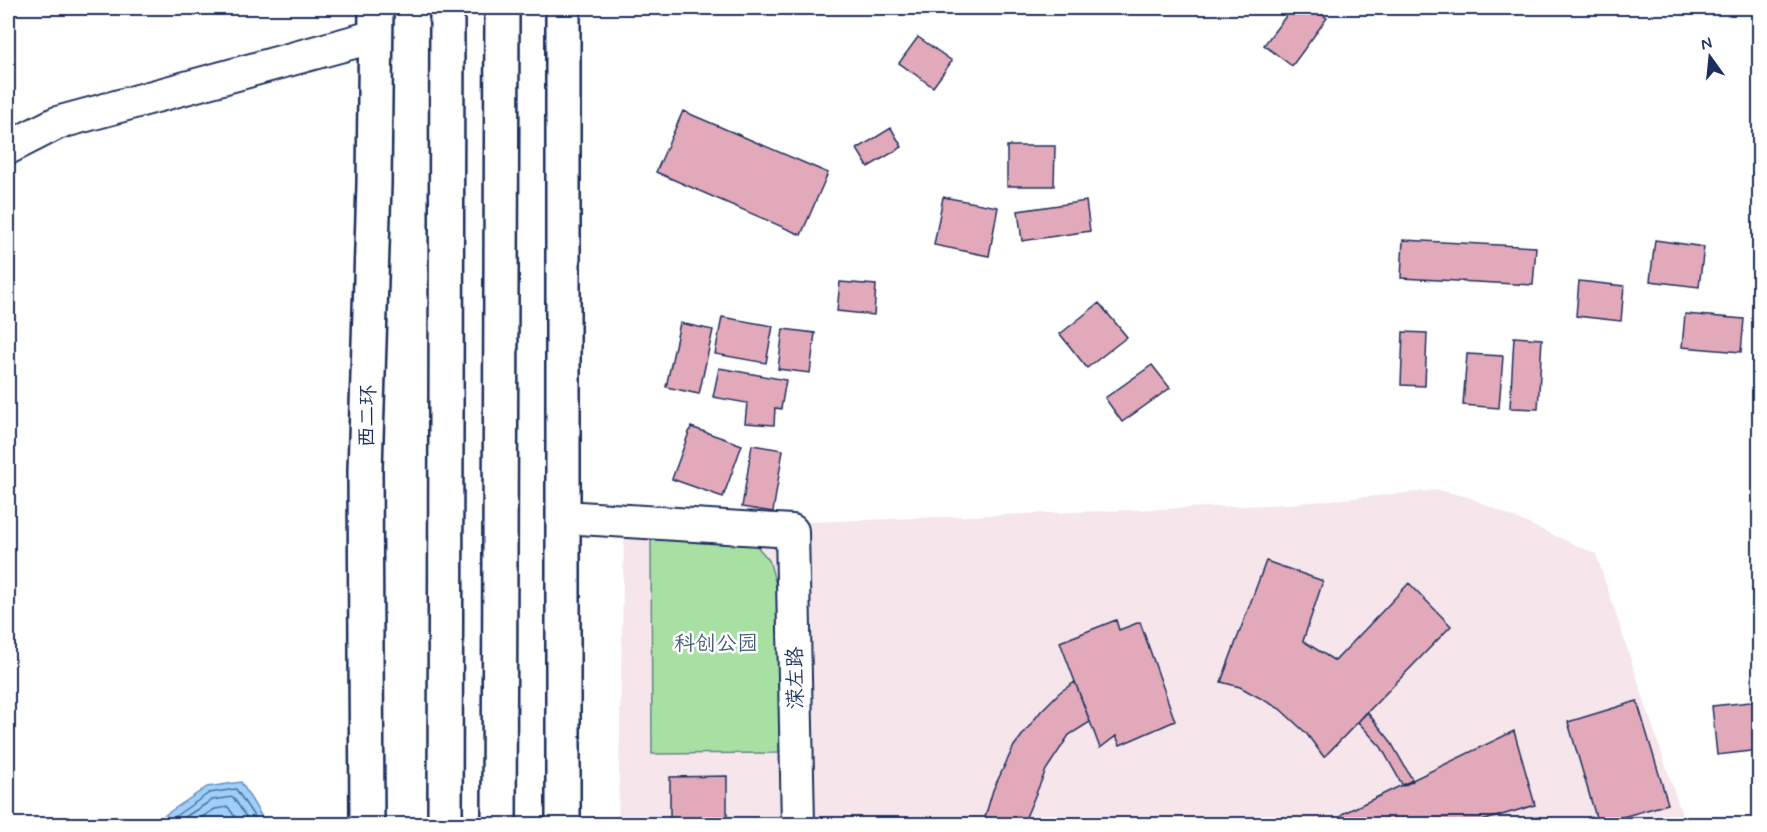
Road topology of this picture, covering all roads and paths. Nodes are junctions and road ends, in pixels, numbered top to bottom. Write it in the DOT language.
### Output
graph roads {
  1 [pos="447,8"];
  2 [pos="502,8"];
  3 [pos="562,8"];
  4 [pos="376,22"];
  5 [pos="8,148"];
  6 [pos="563,517"];
  7 [pos="367,825"];
  8 [pos="445,825"];
  9 [pos="499,825"];
  10 [pos="563,825"];
  11 [pos="798,825"];
  1 -- 8 [label="main road"];
  2 -- 9 [label="main road"];
  3 -- 6 [label="main road"];
  4 -- 5 [label="street"];
  4 -- 7 [label="main road, 西二环"];
  6 -- 10 [label="main road"];
  6 -- 11 [label="street, 溁左路"];
}
